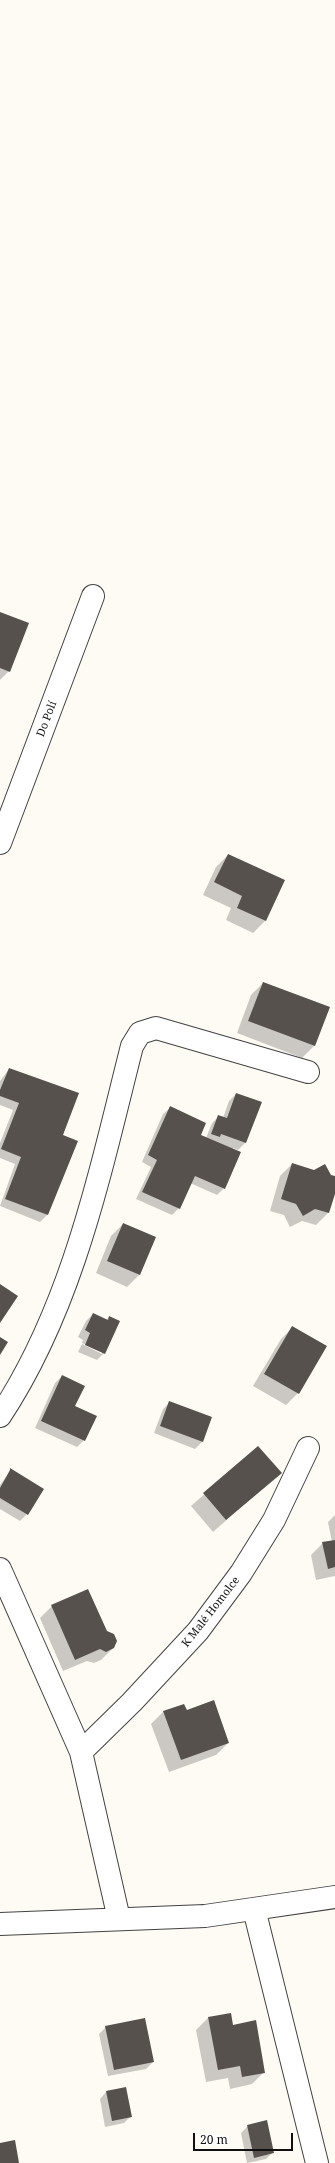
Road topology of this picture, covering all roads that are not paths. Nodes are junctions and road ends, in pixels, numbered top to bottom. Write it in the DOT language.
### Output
graph roads {
  1 [pos="93,596"];
  2 [pos="0,843"];
  3 [pos="308,1072"];
  4 [pos="0,1416"];
  5 [pos="308,1448"];
  6 [pos="0,1569"];
  7 [pos="81,1752"];
  8 [pos="335,1897"];
  9 [pos="254,1909"];
  10 [pos="119,1920"];
  11 [pos="0,1924"];
  12 [pos="317,2163"];
  1 -- 2 [label="street, Do Polí"];
  3 -- 4 [label="street"];
  5 -- 7 [label="street, K Malé Homolce"];
  6 -- 7 [label="street"];
  7 -- 10 [label="street"];
  8 -- 9 [label="street"];
  9 -- 10 [label="street"];
  9 -- 12 [label="street"];
  10 -- 11 [label="street"];
}
